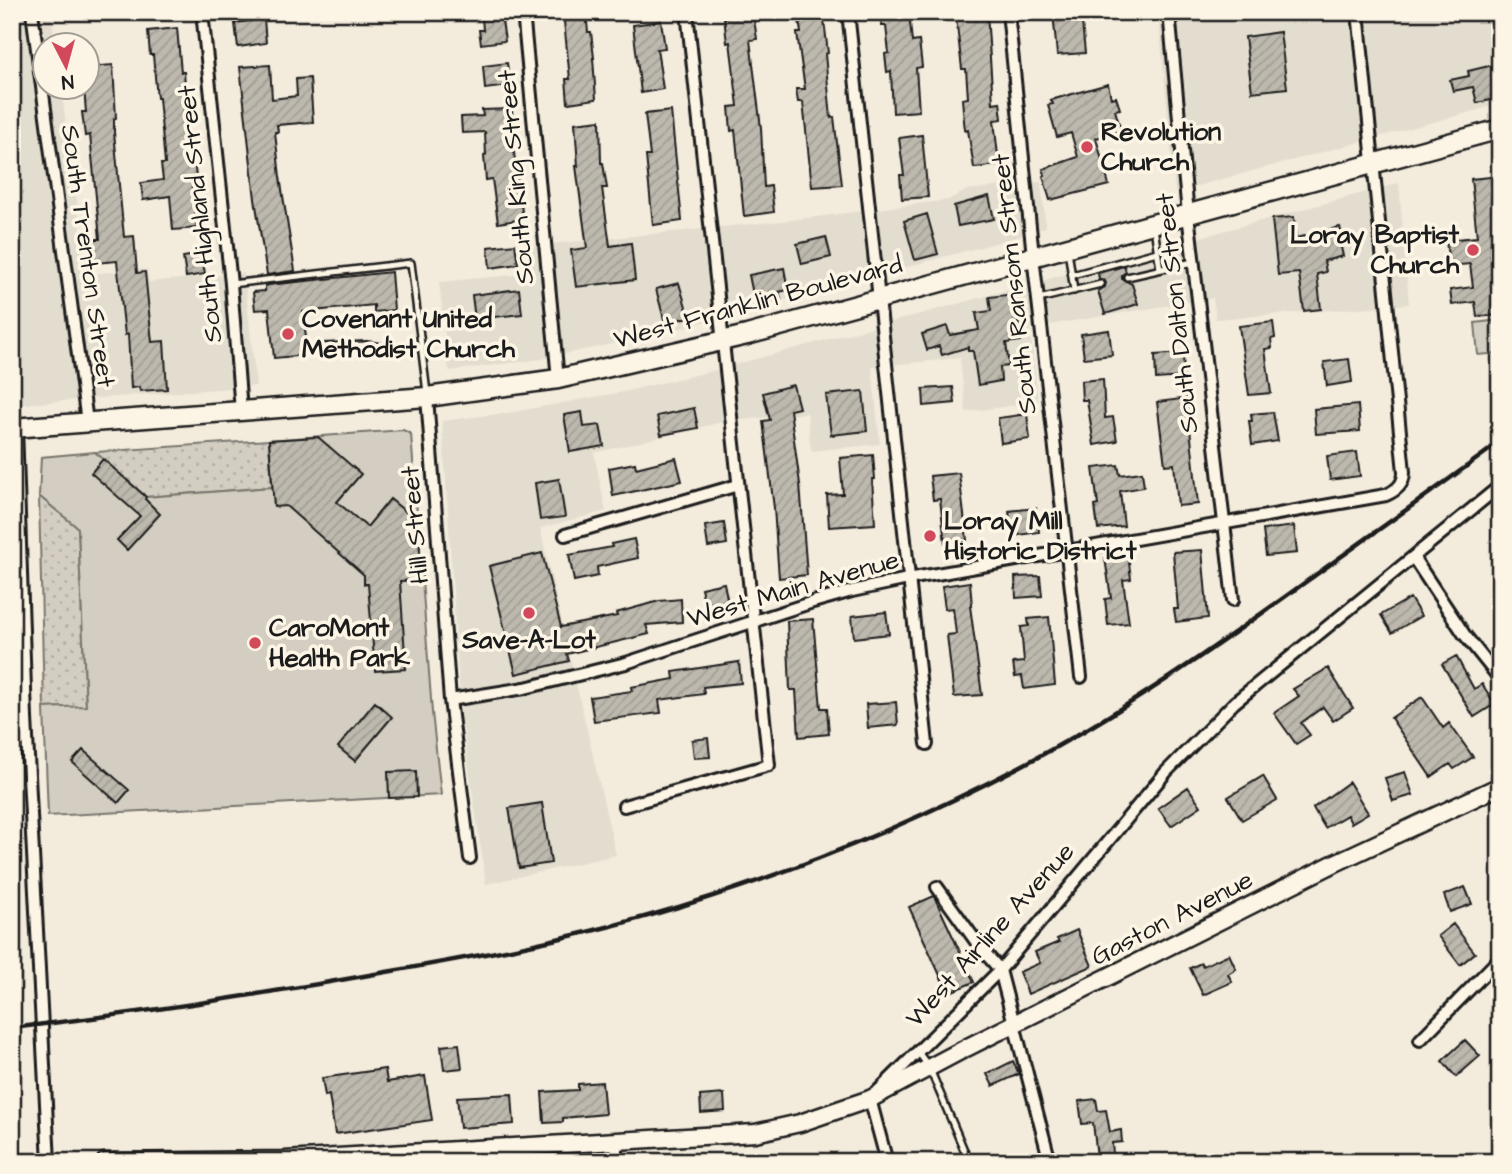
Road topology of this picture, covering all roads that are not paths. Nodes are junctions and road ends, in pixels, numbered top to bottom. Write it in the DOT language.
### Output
graph roads {
  1 [pos="32,12"];
  2 [pos="202,12"];
  3 [pos="523,12"];
  4 [pos="687,12"];
  5 [pos="848,12"];
  6 [pos="1008,12"];
  7 [pos="1168,12"];
  8 [pos="1358,12"];
  9 [pos="1500,129"];
  10 [pos="1372,163"];
  11 [pos="1188,214"];
  12 [pos="1153,224"];
  13 [pos="1067,247"];
  14 [pos="1157,252"];
  15 [pos="1033,256"];
  16 [pos="1193,262"];
  17 [pos="1160,269"];
  18 [pos="1072,275"];
  19 [pos="1127,277"];
  20 [pos="231,284"];
  21 [pos="1101,284"];
  22 [pos="1074,290"];
  23 [pos="878,298"];
  24 [pos="1038,299"];
  25 [pos="722,342"];
  26 [pos="323,347"];
  27 [pos="422,347"];
  28 [pos="558,379"];
  29 [pos="427,397"];
  30 [pos="242,411"];
  31 [pos="88,422"];
  32 [pos="14,427"];
  33 [pos="738,485"];
  34 [pos="1500,486"];
  35 [pos="1224,524"];
  36 [pos="565,535"];
  37 [pos="1067,552"];
  38 [pos="1413,556"];
  39 [pos="908,579"];
  40 [pos="1233,600"];
  41 [pos="754,621"];
  42 [pos="1081,677"];
  43 [pos="1500,678"];
  44 [pos="450,701"];
  45 [pos="26,718"];
  46 [pos="12,719"];
  47 [pos="927,744"];
  48 [pos="1500,786"];
  49 [pos="624,806"];
  50 [pos="470,858"];
  51 [pos="937,887"];
  52 [pos="1500,958"];
  53 [pos="1000,970"];
  54 [pos="1014,1026"];
  55 [pos="1420,1040"];
  56 [pos="918,1052"];
  57 [pos="929,1067"];
  58 [pos="870,1099"];
  59 [pos="615,1142"];
  60 [pos="285,1161"];
  61 [pos="50,1162"];
  62 [pos="105,1162"];
  63 [pos="619,1162"];
  64 [pos="887,1162"];
  65 [pos="969,1162"];
  66 [pos="1050,1162"];
  1 -- 31 [label="street, South Trenton Street"];
  2 -- 20 [label="street, South Highland Street"];
  3 -- 28 [label="street, South King Street"];
  4 -- 25 [label="street"];
  5 -- 23 [label="street"];
  6 -- 15 [label="street, South Ransom Street"];
  7 -- 11 [label="street, South Dalton Street"];
  8 -- 10 [label="street"];
  9 -- 10 [label="main road, West Franklin Boulevard"];
  10 -- 11 [label="main road, West Franklin Boulevard"];
  10 -- 35 [label="street, West Main Avenue"];
  11 -- 12 [label="main road, West Franklin Boulevard"];
  11 -- 16 [label="street, South Dalton Street"];
  12 -- 13 [label="main road, West Franklin Boulevard"];
  12 -- 14 [label="lane"];
  13 -- 15 [label="main road, West Franklin Boulevard"];
  13 -- 18 [label="lane"];
  14 -- 17 [label="lane"];
  14 -- 18 [label="lane"];
  15 -- 23 [label="main road, West Franklin Boulevard"];
  15 -- 24 [label="street, South Ransom Street"];
  16 -- 17 [label="lane"];
  16 -- 35 [label="street, South Dalton Street"];
  17 -- 19 [label="lane"];
  18 -- 22 [label="lane"];
  20 -- 27 [label="lane"];
  20 -- 30 [label="street, South Highland Street"];
  21 -- 22 [label="lane"];
  22 -- 24 [label="lane"];
  23 -- 25 [label="main road, West Franklin Boulevard"];
  23 -- 39 [label="street"];
  24 -- 37 [label="street, South Ransom Street"];
  25 -- 28 [label="main road, West Franklin Boulevard"];
  25 -- 33 [label="street"];
  26 -- 27 [label="lane"];
  27 -- 29 [label="lane"];
  28 -- 29 [label="main road, West Franklin Boulevard"];
  29 -- 30 [label="main road, West Franklin Boulevard"];
  29 -- 44 [label="street, Hill Street"];
  30 -- 31 [label="main road, West Franklin Boulevard"];
  31 -- 32 [label="main road, West Franklin Boulevard"];
  32 -- 45 [label="street"];
  33 -- 36 [label="street"];
  33 -- 41 [label="street"];
  34 -- 38 [label="street, West Airline Avenue"];
  35 -- 37 [label="street, West Main Avenue"];
  35 -- 40 [label="street, South Dalton Street"];
  37 -- 39 [label="street, West Main Avenue"];
  37 -- 42 [label="street, South Ransom Street"];
  38 -- 43 [label="street"];
  38 -- 53 [label="street, West Airline Avenue"];
  39 -- 41 [label="street, West Main Avenue"];
  39 -- 47 [label="street"];
  41 -- 44 [label="street, West Main Avenue"];
  41 -- 49 [label="street"];
  44 -- 50 [label="street, Hill Street"];
  45 -- 46 [label="street"];
  45 -- 61 [label="street"];
  48 -- 54 [label="main road, Gaston Avenue"];
  51 -- 53 [label="street"];
  52 -- 55 [label="street"];
  53 -- 54 [label="street"];
  53 -- 56 [label="street, West Airline Avenue"];
  54 -- 57 [label="main road, Gaston Avenue"];
  54 -- 66 [label="street"];
  56 -- 57 [label="lane"];
  56 -- 58 [label="street, West Airline Avenue"];
  57 -- 58 [label="main road, Gaston Avenue"];
  57 -- 65 [label="lane"];
  58 -- 59 [label="main road, West Airline Avenue"];
  58 -- 64 [label="street"];
  59 -- 60 [label="main road, West Airline Avenue"];
  59 -- 63 [label="street"];
  60 -- 62 [label="main road, West Airline Avenue"];
}
